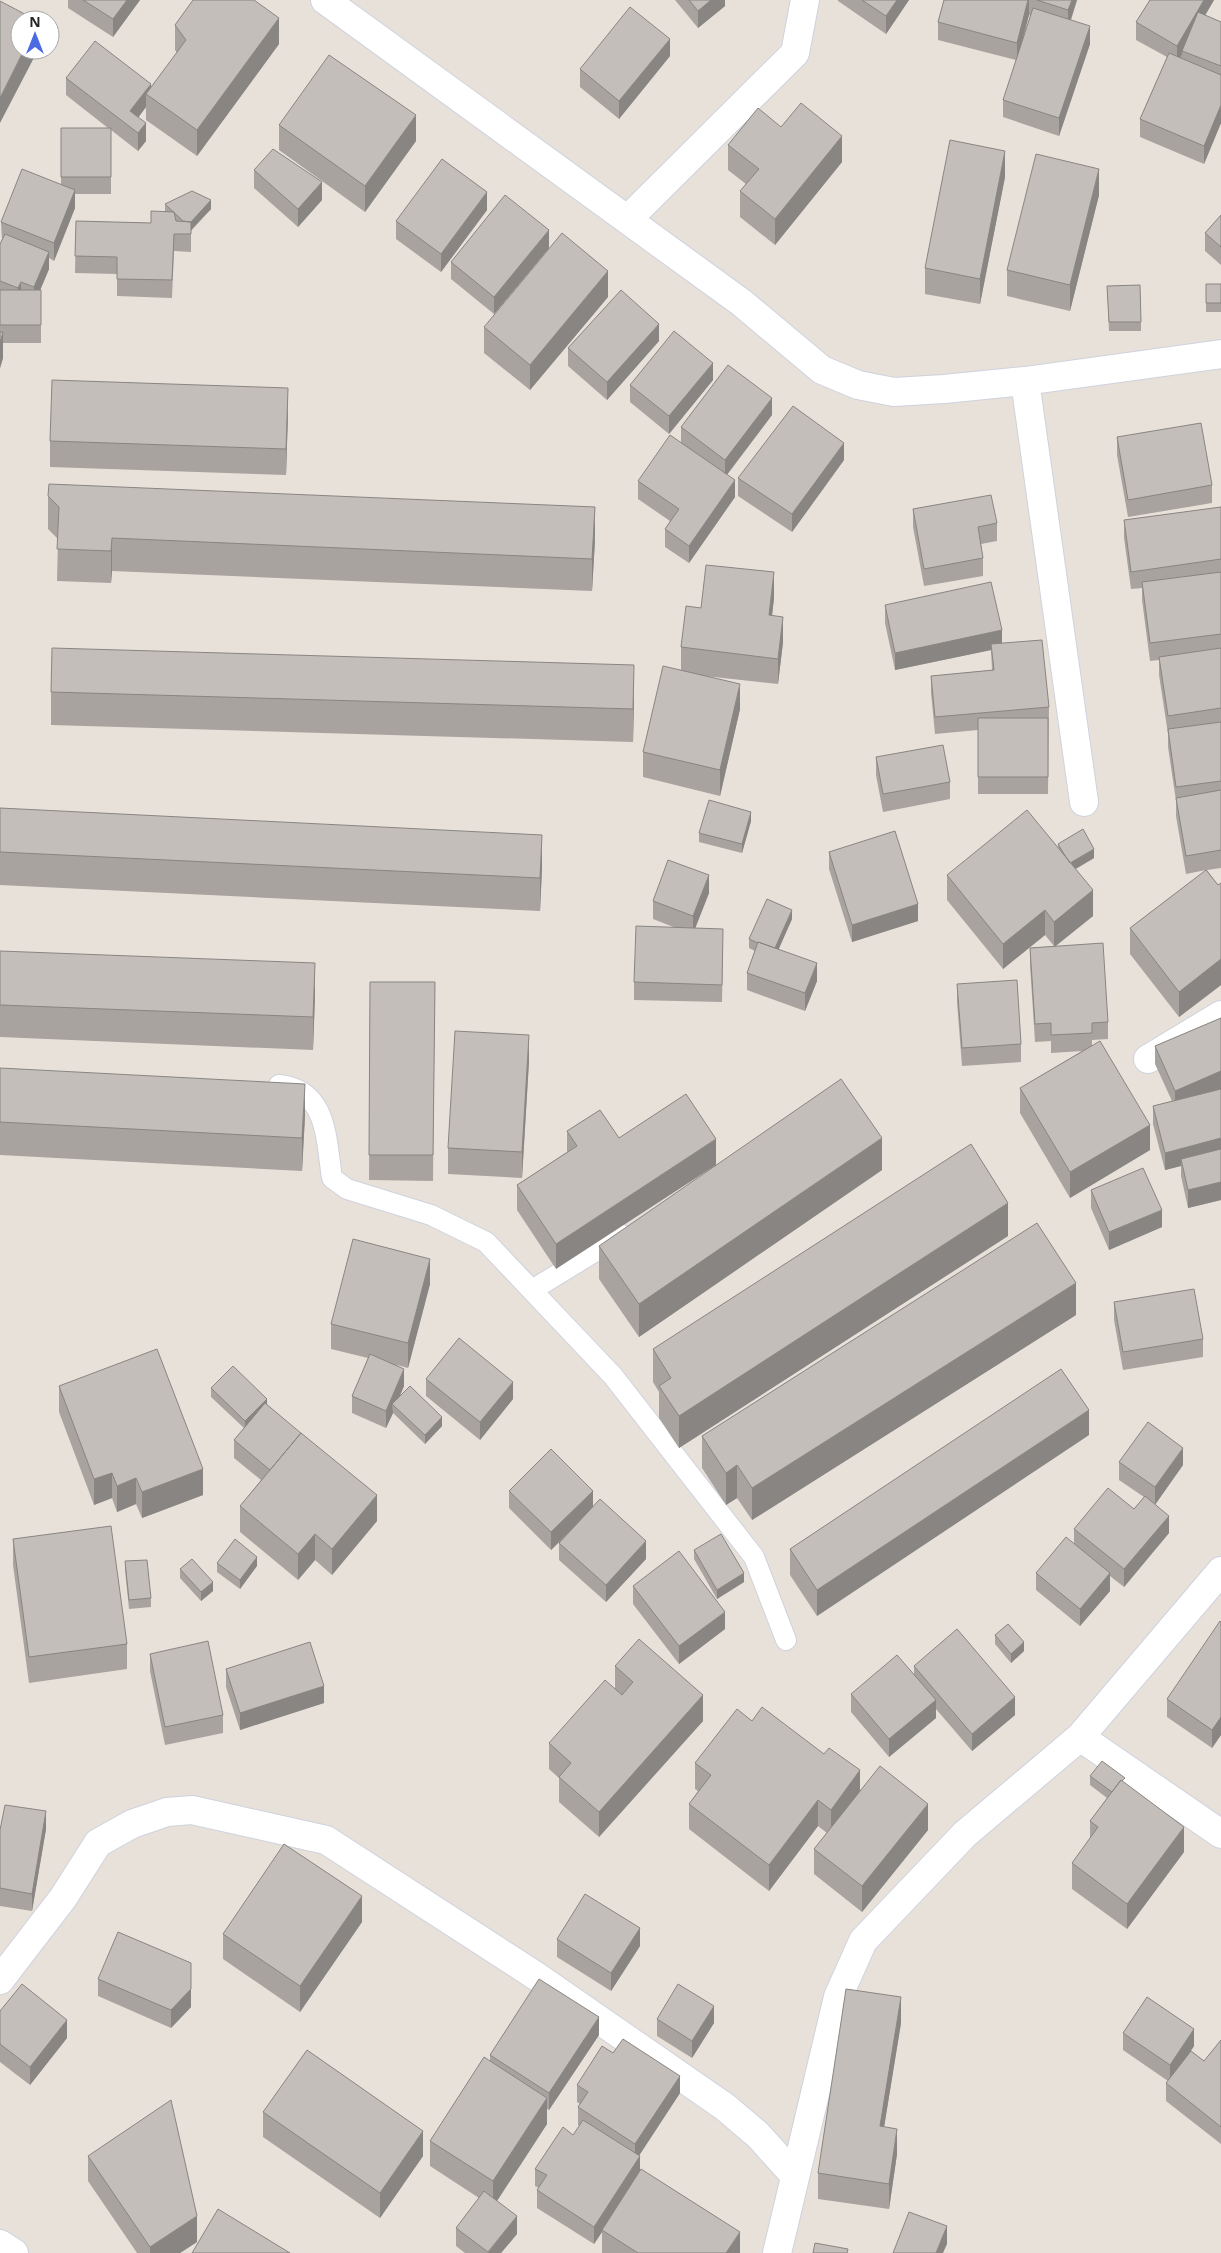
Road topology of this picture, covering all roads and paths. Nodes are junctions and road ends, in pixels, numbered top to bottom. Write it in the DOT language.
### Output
graph roads {
  1 [pos="325,0"];
  2 [pos="805,0"];
  3 [pos="628,219"];
  4 [pos="1221,354"];
  5 [pos="1025,381"];
  6 [pos="1084,802"];
  7 [pos="1221,1016"];
  8 [pos="1148,1059"];
  9 [pos="262,1084"];
  10 [pos="638,1226"];
  11 [pos="532,1290"];
  12 [pos="1221,1571"];
  13 [pos="786,1640"];
  14 [pos="1080,1737"];
  15 [pos="1221,1834"];
  16 [pos="0,1980"];
  17 [pos="794,2175"];
  18 [pos="0,2244"];
  19 [pos="14,2253"];
  20 [pos="777,2253"];
  1 -- 3 [label="street"];
  2 -- 3 [label="street"];
  3 -- 5 [label="street"];
  4 -- 5 [label="street"];
  5 -- 6 [label="street"];
  7 -- 8 [label="street"];
  9 -- 11 [label="lane"];
  10 -- 11 [label="lane"];
  11 -- 13 [label="lane"];
  12 -- 14 [label="street"];
  14 -- 15 [label="street"];
  14 -- 17 [label="street"];
  16 -- 17 [label="street"];
  17 -- 20 [label="street"];
  18 -- 19 [label="street"];
}
